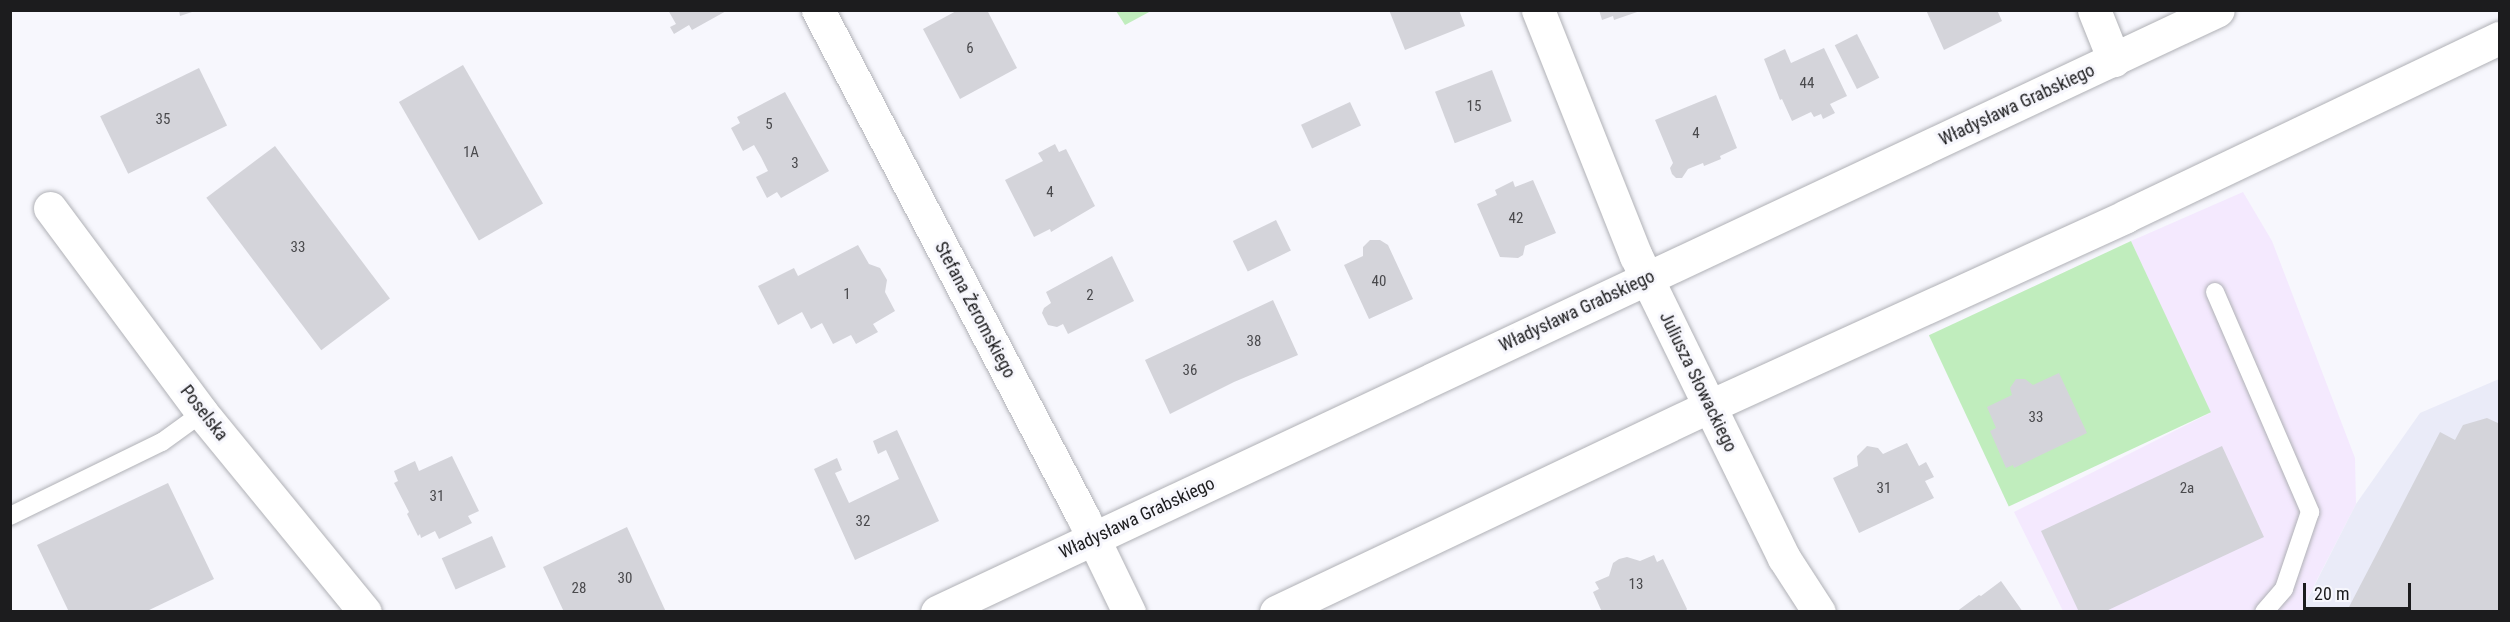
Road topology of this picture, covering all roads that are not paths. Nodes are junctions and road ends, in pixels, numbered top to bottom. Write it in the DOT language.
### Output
graph roads {
  1 [pos="818,10"];
  2 [pos="1538,10"];
  3 [pos="2094,10"];
  4 [pos="2218,10"];
  5 [pos="2499,38"];
  6 [pos="2114,60"];
  7 [pos="50,208"];
  8 [pos="1647,279"];
  9 [pos="2216,292"];
  10 [pos="1710,406"];
  11 [pos="202,413"];
  12 [pos="10,516"];
  13 [pos="1093,539"];
  14 [pos="365,612"];
  15 [pos="937,612"];
  16 [pos="1129,612"];
  17 [pos="1276,612"];
  18 [pos="1819,612"];
  19 [pos="2264,612"];
  1 -- 13 [label="street, Stefana Żeromskiego"];
  2 -- 8 [label="street, Juliusza Słowackiego"];
  3 -- 6 [label="street"];
  4 -- 6 [label="street, Władysława Grabskiego"];
  5 -- 10 [label="street"];
  6 -- 8 [label="street, Władysława Grabskiego"];
  7 -- 11 [label="street, Poselska"];
  8 -- 10 [label="street, Juliusza Słowackiego"];
  8 -- 13 [label="street, Władysława Grabskiego"];
  9 -- 19 [label="lane"];
  10 -- 17 [label="street"];
  10 -- 18 [label="street, Juliusza Słowackiego"];
  11 -- 12 [label="lane"];
  11 -- 14 [label="street, Poselska"];
  13 -- 15 [label="street, Władysława Grabskiego"];
  13 -- 16 [label="street, Stefana Żeromskiego"];
}
